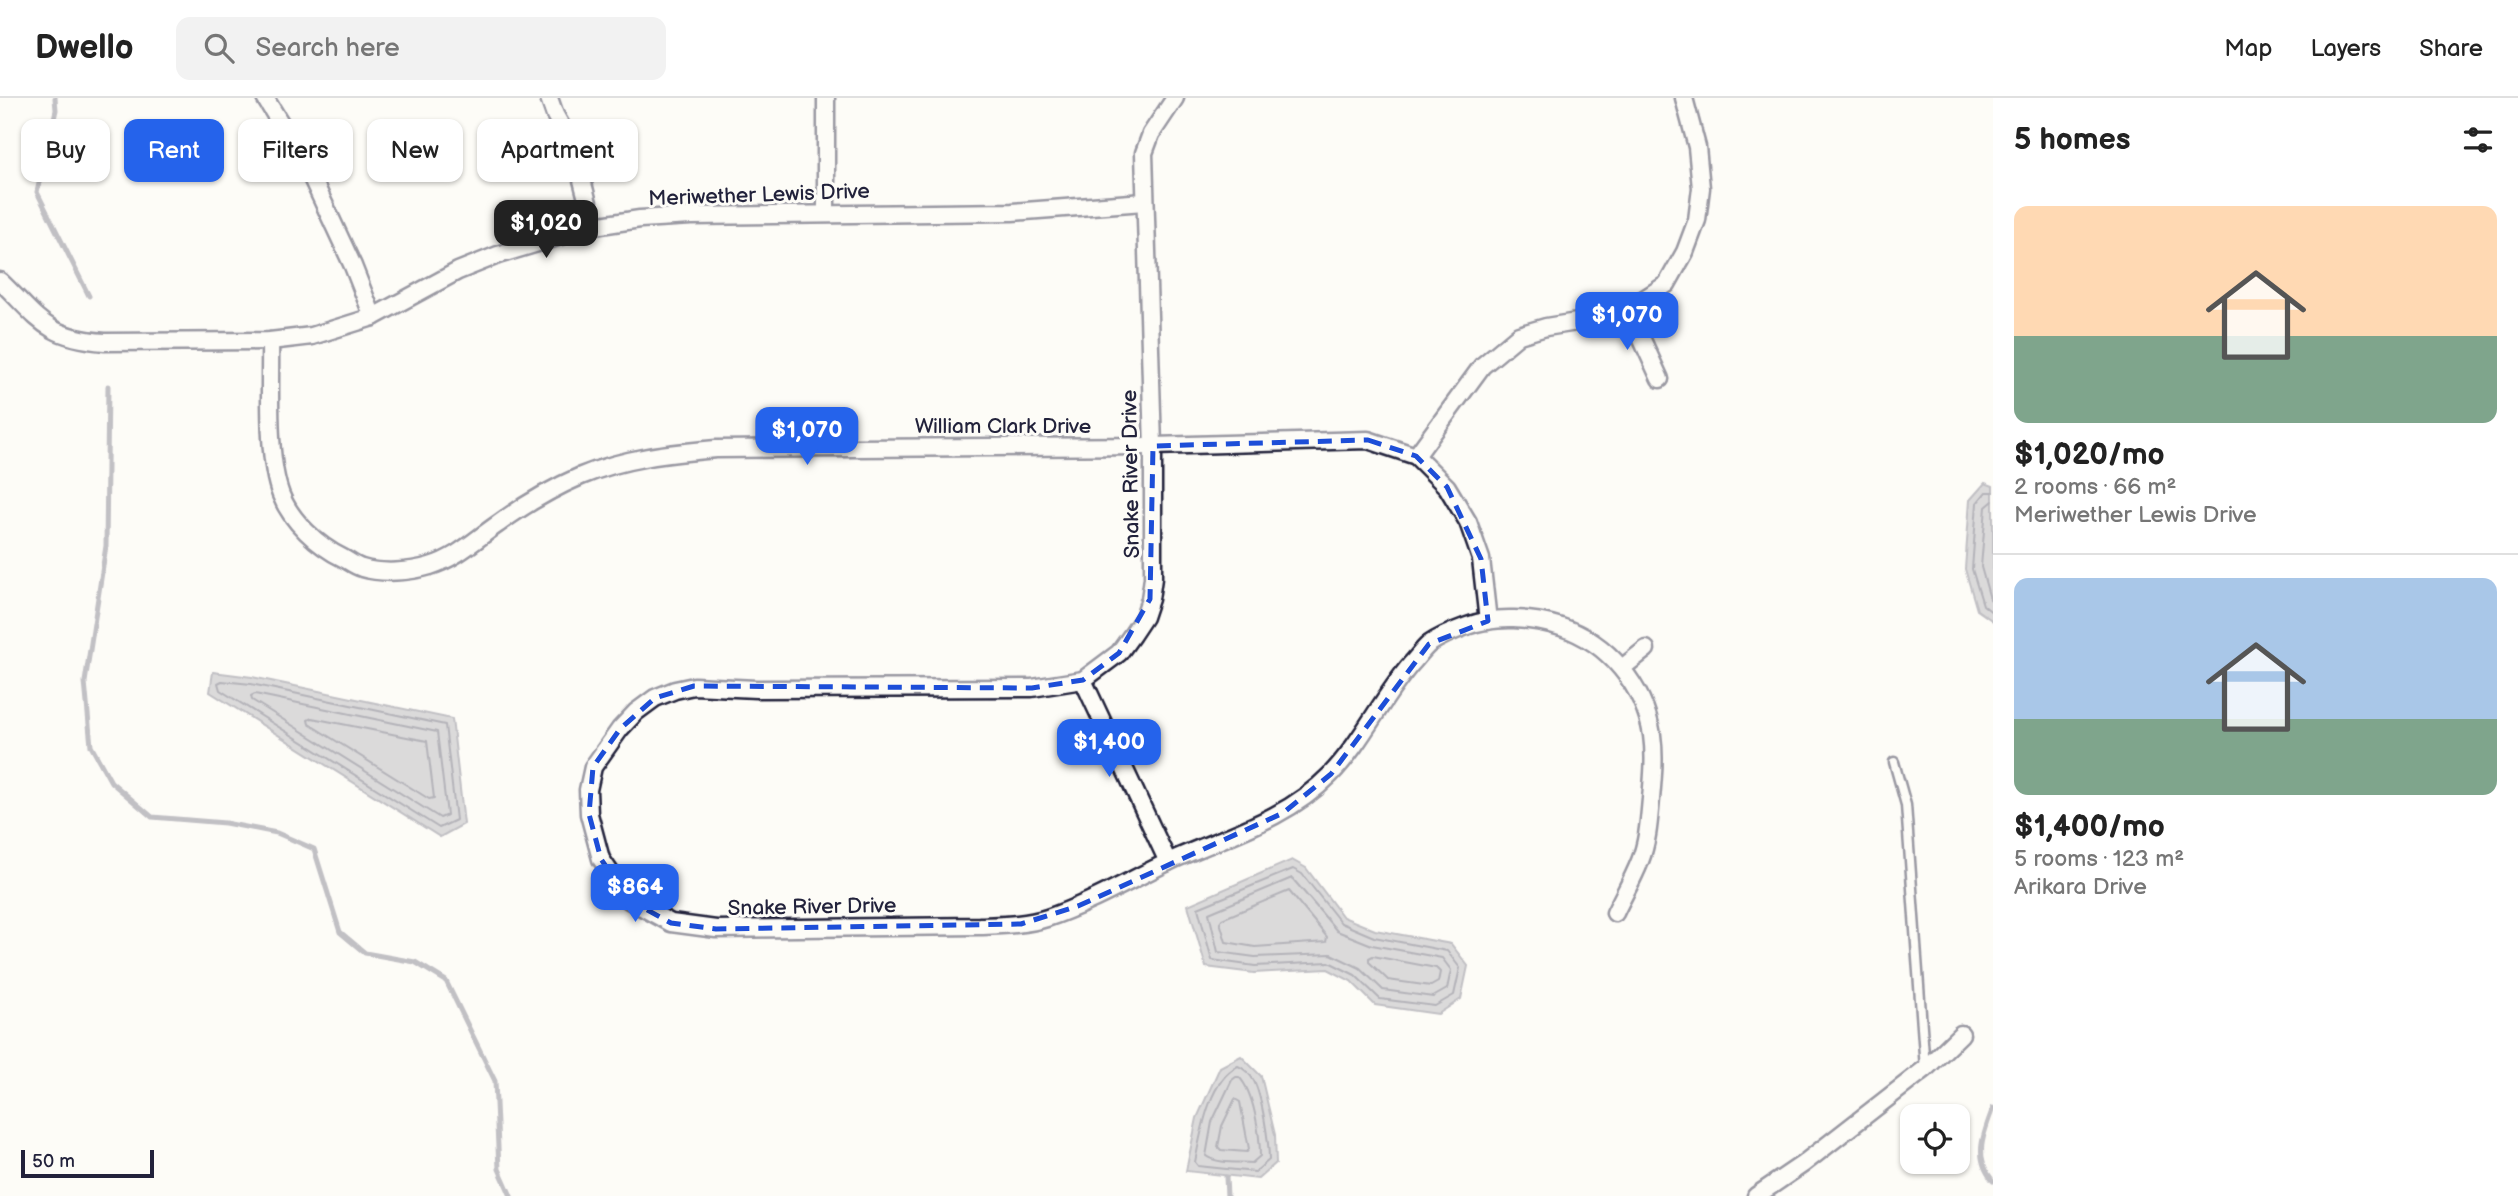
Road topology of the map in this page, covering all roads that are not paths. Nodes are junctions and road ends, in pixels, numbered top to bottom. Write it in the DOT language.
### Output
graph roads {
  1 [pos="265,98"];
  2 [pos="549,98"];
  3 [pos="826,98"];
  4 [pos="1175,98"];
  5 [pos="1684,98"];
  6 [pos="1144,202"];
  7 [pos="826,213"];
  8 [pos="594,226"];
  9 [pos="0,281"];
  10 [pos="1628,309"];
  11 [pos="373,317"];
  12 [pos="270,341"];
  13 [pos="1660,379"];
  14 [pos="1153,446"];
  15 [pos="1416,456"];
  16 [pos="1488,621"];
  17 [pos="1646,649"];
  18 [pos="1622,668"];
  19 [pos="1083,680"];
  20 [pos="1894,762"];
  21 [pos="1168,862"];
  22 [pos="1615,913"];
  23 [pos="1961,1034"];
  24 [pos="1926,1069"];
  25 [pos="1756,1196"];
  1 -- 11 [label="street"];
  2 -- 8 [label="street"];
  3 -- 7 [label="street"];
  4 -- 6 [label="street, Snake River Drive"];
  5 -- 10 [label="street"];
  6 -- 7 [label="street, Meriwether Lewis Drive"];
  6 -- 14 [label="street, Snake River Drive"];
  7 -- 8 [label="street, Meriwether Lewis Drive"];
  8 -- 11 [label="street, Meriwether Lewis Drive"];
  9 -- 12 [label="street, Meriwether Lewis Drive"];
  10 -- 13 [label="street"];
  10 -- 15 [label="street"];
  11 -- 12 [label="street, Meriwether Lewis Drive"];
  12 -- 14 [label="street, William Clark Drive"];
  14 -- 15 [label="street, William Clark Drive"];
  14 -- 19 [label="street, Snake River Drive"];
  15 -- 16 [label="street, William Clark Drive"];
  16 -- 18 [label="street, Snake River Drive"];
  16 -- 21 [label="street, Snake River Drive"];
  17 -- 18 [label="street"];
  18 -- 22 [label="street, Snake River Drive"];
  19 -- 21 [label="street"];
  19 -- 21 [label="street, Snake River Drive"];
  20 -- 24 [label="lane"];
  23 -- 24 [label="street"];
  24 -- 25 [label="street"];
}
